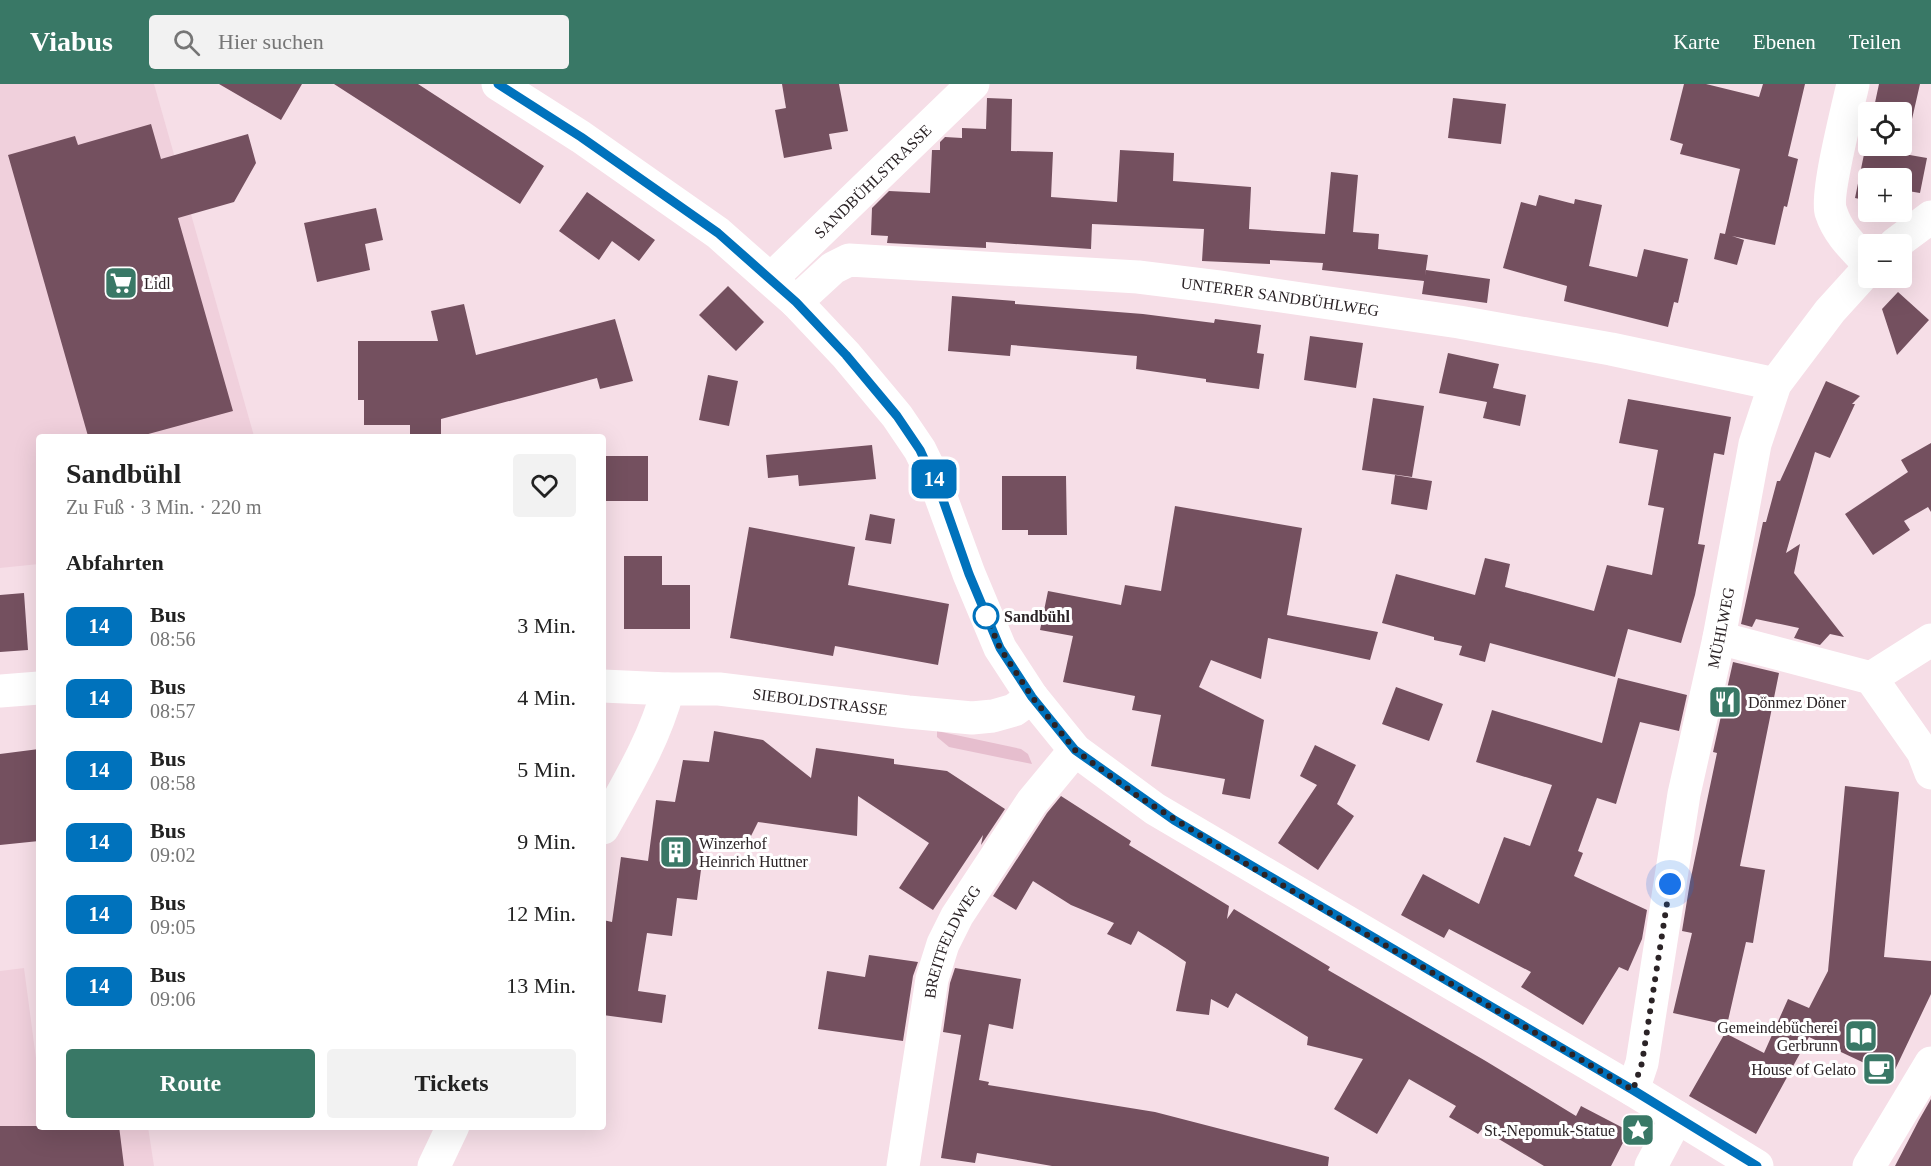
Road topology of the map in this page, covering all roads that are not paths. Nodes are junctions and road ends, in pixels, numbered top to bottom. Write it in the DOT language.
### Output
graph roads {
  1 [pos="498,84"];
  2 [pos="973,84"];
  3 [pos="1853,84"];
  4 [pos="1931,217"];
  5 [pos="1908,234"];
  6 [pos="1858,254"];
  7 [pos="771,279"];
  8 [pos="1858,279"];
  9 [pos="796,302"];
  10 [pos="1775,384"];
  11 [pos="1719,638"];
  12 [pos="1931,640"];
  13 [pos="1871,678"];
  14 [pos="606,686"];
  15 [pos="36,688"];
  16 [pos="668,689"];
  17 [pos="0,691"];
  18 [pos="1032,697"];
  19 [pos="1075,750"];
  20 [pos="1931,773"];
  21 [pos="606,823"];
  22 [pos="1931,1063"];
  23 [pos="1633,1090"];
  24 [pos="1677,1117"];
  25 [pos="451,1130"];
  26 [pos="434,1166"];
  27 [pos="903,1166"];
  28 [pos="1651,1166"];
  29 [pos="1757,1166"];
  30 [pos="1869,1166"];
  1 -- 7 [label="street"];
  2 -- 7 [label="street, SANDBÜHLSTRASSE"];
  3 -- 6 [label="street, MÜHLWEG"];
  4 -- 5 [label="street"];
  7 -- 9 [label="street"];
  8 -- 10 [label="street, MÜHLWEG"];
  9 -- 10 [label="street, UNTERER SANDBÜHLWEG"];
  9 -- 18 [label="street"];
  10 -- 11 [label="street, MÜHLWEG"];
  11 -- 13 [label="street"];
  11 -- 23 [label="street, MÜHLWEG"];
  12 -- 13 [label="street"];
  13 -- 20 [label="street"];
  14 -- 16 [label="street, SIEBOLDSTRASSE"];
  15 -- 17 [label="street"];
  16 -- 18 [label="street, SIEBOLDSTRASSE"];
  16 -- 21 [label="street"];
  18 -- 19 [label="street"];
  19 -- 23 [label="street"];
  19 -- 27 [label="street, BREITFELDWEG"];
  22 -- 30 [label="street"];
  23 -- 24 [label="street"];
  24 -- 28 [label="street"];
  24 -- 29 [label="street"];
  25 -- 26 [label="street"];
}
